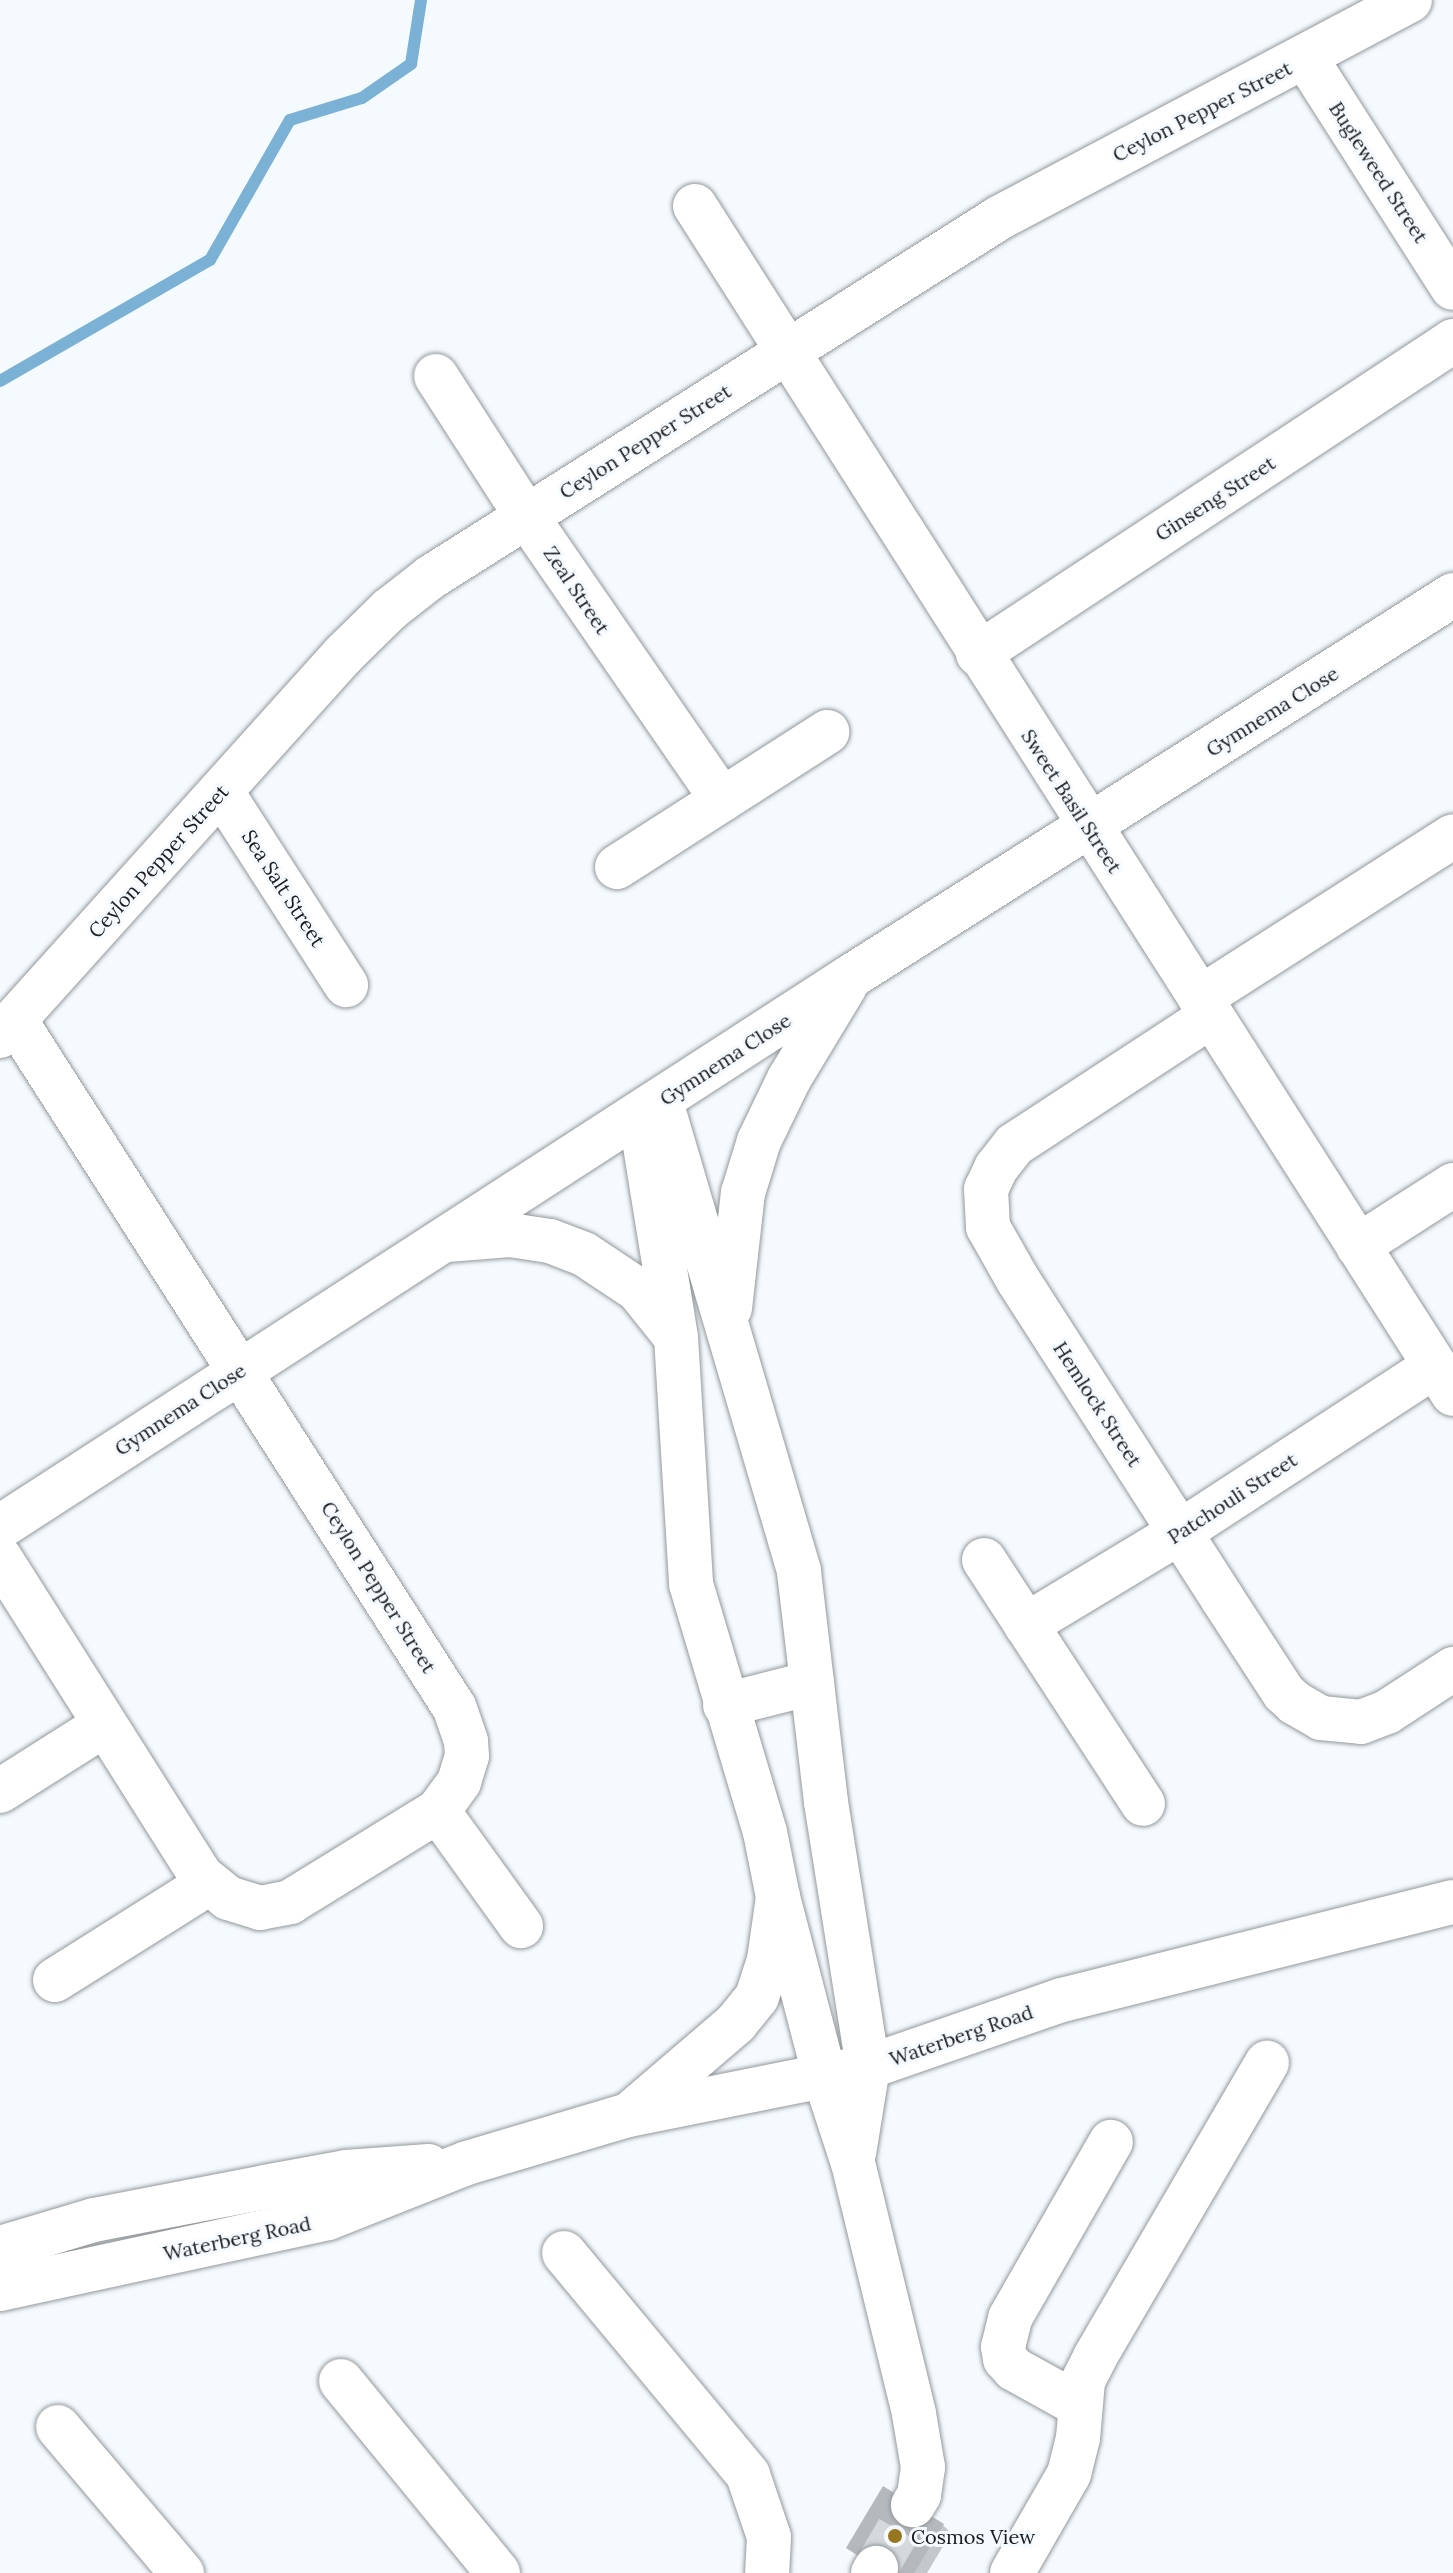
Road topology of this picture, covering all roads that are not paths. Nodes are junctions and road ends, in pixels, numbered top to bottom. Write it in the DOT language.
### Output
graph roads {
  1 [pos="1410,0"];
  2 [pos="1305,57"];
  3 [pos="695,206"];
  4 [pos="1453,288"];
  5 [pos="1453,341"];
  6 [pos="787,352"];
  7 [pos="436,376"];
  8 [pos="525,514"];
  9 [pos="1453,595"];
  10 [pos="978,654"];
  11 [pos="827,732"];
  12 [pos="221,791"];
  13 [pos="722,800"];
  14 [pos="1088,826"];
  15 [pos="1453,836"];
  16 [pos="617,867"];
  17 [pos="850,977"];
  18 [pos="346,985"];
  19 [pos="1205,1007"];
  20 [pos="7,1028"];
  21 [pos="650,1108"];
  22 [pos="1453,1185"];
  23 [pos="444,1240"];
  24 [pos="1358,1246"];
  25 [pos="676,1337"];
  26 [pos="728,1337"];
  27 [pos="239,1372"];
  28 [pos="1444,1380"];
  29 [pos="0,1527"];
  30 [pos="1180,1532"];
  31 [pos="0,1558"];
  32 [pos="984,1560"];
  33 [pos="1026,1625"];
  34 [pos="1453,1669"];
  35 [pos="812,1683"];
  36 [pos="725,1705"];
  37 [pos="104,1725"];
  38 [pos="0,1791"];
  39 [pos="1143,1804"];
  40 [pos="438,1811"];
  41 [pos="209,1883"];
  42 [pos="778,1897"];
  43 [pos="1453,1902"];
  44 [pos="521,1926"];
  45 [pos="55,1980"];
  46 [pos="1267,2063"];
  47 [pos="868,2067"];
  48 [pos="825,2078"];
  49 [pos="628,2115"];
  50 [pos="1111,2142"];
  51 [pos="467,2163"];
  52 [pos="853,2163"];
  53 [pos="0,2248"];
  54 [pos="564,2253"];
  55 [pos="0,2289"];
  56 [pos="341,2381"];
  57 [pos="1079,2405"];
  58 [pos="58,2427"];
  59 [pos="913,2505"];
  60 [pos="182,2573"];
  61 [pos="498,2573"];
  62 [pos="767,2573"];
  63 [pos="1012,2573"];
  1 -- 2 [label="street, Ceylon Pepper Street"];
  2 -- 4 [label="street, Bugleweed Street"];
  2 -- 6 [label="street, Ceylon Pepper Street"];
  3 -- 6 [label="street, Sweet Basil Street"];
  5 -- 10 [label="street, Ginseng Street"];
  6 -- 8 [label="street, Ceylon Pepper Street"];
  6 -- 10 [label="street, Sweet Basil Street"];
  7 -- 8 [label="street, Zeal Street"];
  8 -- 12 [label="street, Ceylon Pepper Street"];
  8 -- 13 [label="street, Zeal Street"];
  9 -- 14 [label="street, Gymnema Close"];
  10 -- 14 [label="street, Sweet Basil Street"];
  11 -- 13 [label="street"];
  12 -- 18 [label="street, Sea Salt Street"];
  12 -- 20 [label="street, Ceylon Pepper Street"];
  13 -- 16 [label="street"];
  14 -- 17 [label="street, Gymnema Close"];
  14 -- 19 [label="street, Sweet Basil Street"];
  15 -- 19 [label="street, Hemlock Street"];
  17 -- 21 [label="street, Gymnema Close"];
  17 -- 26 [label="street"];
  19 -- 24 [label="street, Sweet Basil Street"];
  19 -- 30 [label="street, Hemlock Street"];
  20 -- 27 [label="street, Ceylon Pepper Street"];
  21 -- 23 [label="street, Gymnema Close"];
  21 -- 25 [label="street"];
  21 -- 26 [label="street"];
  22 -- 24 [label="street"];
  23 -- 25 [label="street"];
  23 -- 27 [label="street, Gymnema Close"];
  24 -- 28 [label="street, Sweet Basil Street"];
  25 -- 36 [label="street"];
  26 -- 35 [label="street"];
  27 -- 29 [label="street, Gymnema Close"];
  27 -- 40 [label="street, Ceylon Pepper Street"];
  28 -- 30 [label="street, Patchouli Street"];
  30 -- 33 [label="street, Patchouli Street"];
  30 -- 34 [label="street, Hemlock Street"];
  31 -- 37 [label="street, Ceylon Pepper Street"];
  32 -- 33 [label="street"];
  33 -- 39 [label="street"];
  35 -- 36 [label="street"];
  35 -- 47 [label="street"];
  36 -- 42 [label="street"];
  37 -- 38 [label="street"];
  37 -- 41 [label="street, Ceylon Pepper Street"];
  40 -- 41 [label="street, Ceylon Pepper Street"];
  40 -- 44 [label="street"];
  41 -- 45 [label="street"];
  42 -- 48 [label="street"];
  42 -- 49 [label="street"];
  43 -- 47 [label="street, Waterberg Road"];
  46 -- 57 [label="street"];
  47 -- 48 [label="street, Waterberg Road"];
  47 -- 52 [label="street"];
  48 -- 49 [label="street, Waterberg Road"];
  48 -- 52 [label="street"];
  49 -- 51 [label="street, Waterberg Road"];
  50 -- 57 [label="street"];
  51 -- 53 [label="street, Waterberg Road"];
  51 -- 55 [label="street, Waterberg Road"];
  52 -- 59 [label="street"];
  54 -- 62 [label="street"];
  56 -- 61 [label="street"];
  57 -- 63 [label="street"];
  58 -- 60 [label="street"];
}
